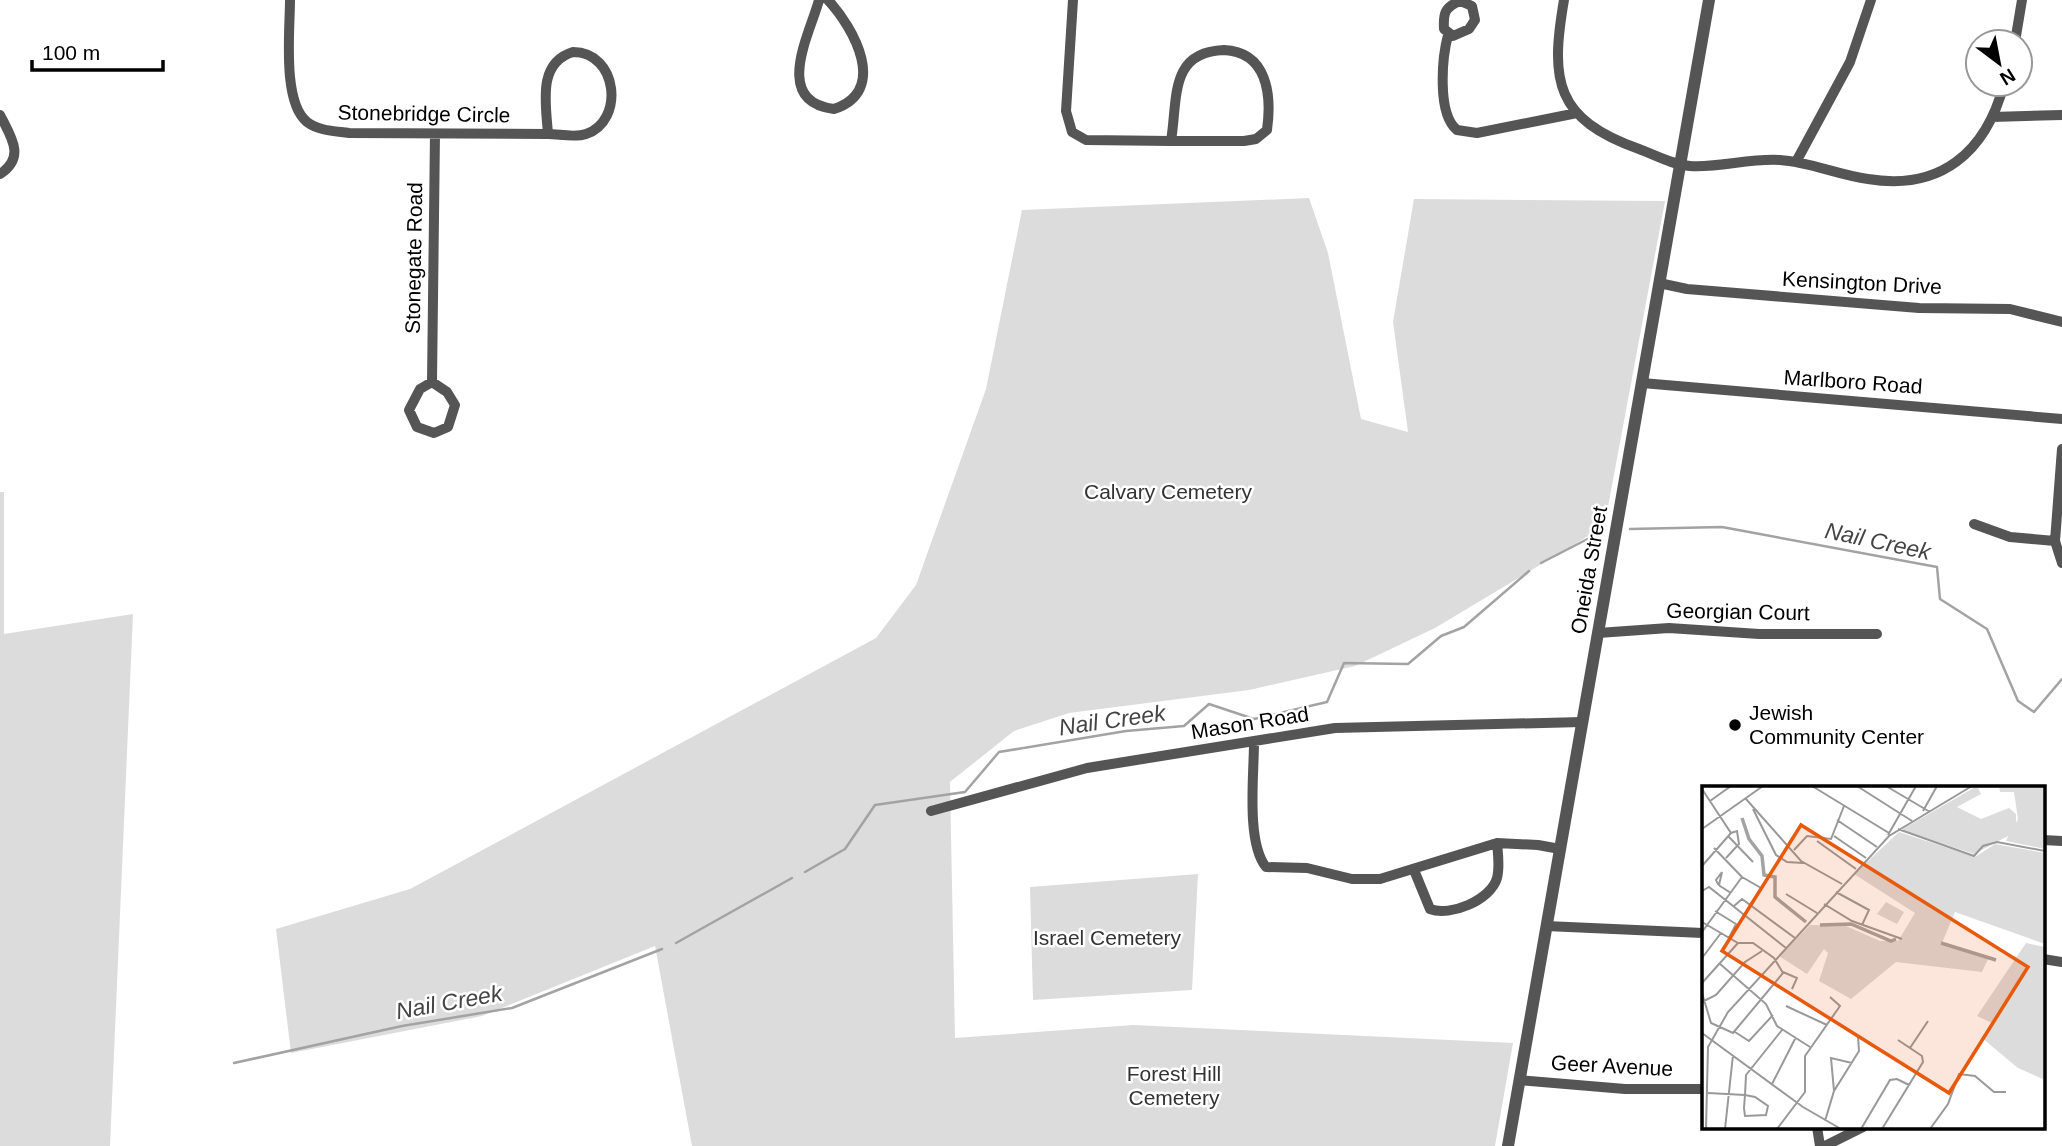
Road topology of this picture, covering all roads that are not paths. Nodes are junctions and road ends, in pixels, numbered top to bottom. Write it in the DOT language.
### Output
graph roads {
  1 [pos="290,0"];
  2 [pos="819,0"];
  3 [pos="828,0"];
  4 [pos="1073,0"];
  5 [pos="1564,0"];
  6 [pos="1709,0"];
  7 [pos="1871,0"];
  8 [pos="2022,0"];
  9 [pos="2017,28"];
  10 [pos="1448,35"];
  11 [pos="1999,98"];
  12 [pos="1577,113"];
  13 [pos="0,115"];
  14 [pos="2062,116"];
  15 [pos="1993,117"];
  16 [pos="548,134"];
  17 [pos="435,135"];
  18 [pos="1171,141"];
  19 [pos="1796,162"];
  20 [pos="1680,164"];
  21 [pos="0,174"];
  22 [pos="1659,283"];
  23 [pos="2062,322"];
  24 [pos="432,382"];
  25 [pos="1642,383"];
  26 [pos="2062,419"];
  27 [pos="2062,449"];
  28 [pos="1973,524"];
  29 [pos="2055,541"];
  30 [pos="2062,563"];
  31 [pos="1598,633"];
  32 [pos="1877,634"];
  33 [pos="1582,722"];
  34 [pos="1254,742"];
  35 [pos="931,811"];
  36 [pos="2044,840"];
  37 [pos="2062,841"];
  38 [pos="1497,843"];
  39 [pos="1560,849"];
  40 [pos="1414,870"];
  41 [pos="1546,926"];
  42 [pos="1702,933"];
  43 [pos="2044,959"];
  44 [pos="2062,962"];
  45 [pos="1519,1080"];
  46 [pos="1702,1089"];
  47 [pos="1817,1128"];
  48 [pos="1861,1128"];
  49 [pos="1508,1146"];
  50 [pos="1820,1146"];
  51 [pos="1825,1146"];
  1 -- 17 [label="street, Stonebridge Circle"];
  2 -- 3 [label="street"];
  4 -- 18 [label="street"];
  5 -- 12 [label="street"];
  6 -- 20 [label="street, Oneida Street"];
  7 -- 19 [label="street"];
  8 -- 9 [label="street"];
  10 -- 12 [label="street"];
  11 -- 15 [label="street"];
  12 -- 20 [label="street"];
  13 -- 21 [label="street"];
  14 -- 15 [label="street"];
  15 -- 19 [label="street"];
  16 -- 16 [label="street, Stonebridge Circle"];
  16 -- 17 [label="street, Stonebridge Circle"];
  17 -- 24 [label="street, Stonegate Road"];
  18 -- 18 [label="street"];
  19 -- 20 [label="street"];
  20 -- 22 [label="street, Oneida Street"];
  22 -- 23 [label="street, Kensington Drive"];
  22 -- 25 [label="street, Oneida Street"];
  24 -- 24 [label="street"];
  25 -- 26 [label="street, Marlboro Road"];
  25 -- 31 [label="street, Oneida Street"];
  27 -- 29 [label="street"];
  28 -- 29 [label="street"];
  29 -- 30 [label="street"];
  31 -- 32 [label="street, Georgian Court"];
  31 -- 33 [label="street, Oneida Street"];
  33 -- 34 [label="street, Mason Road"];
  33 -- 39 [label="street, Oneida Street"];
  34 -- 35 [label="street, Mason Road"];
  34 -- 40 [label="street"];
  36 -- 37 [label="street"];
  38 -- 39 [label="street"];
  38 -- 40 [label="street"];
  38 -- 40 [label="street"];
  39 -- 41 [label="street, Oneida Street"];
  41 -- 42 [label="street"];
  41 -- 45 [label="street, Oneida Street"];
  43 -- 44 [label="street"];
  45 -- 46 [label="street, Geer Avenue"];
  45 -- 49 [label="street, Oneida Street"];
  47 -- 50 [label="street"];
  48 -- 51 [label="street"];
}
